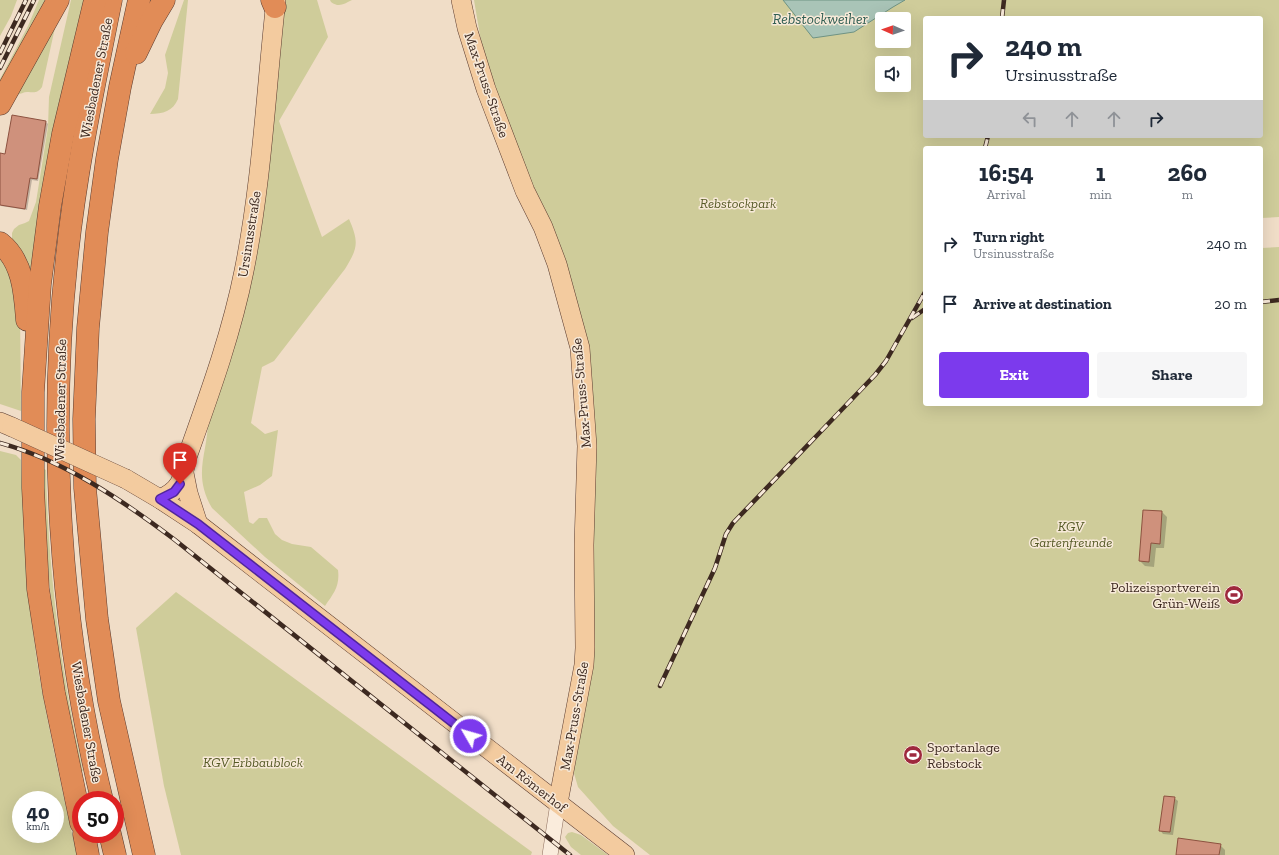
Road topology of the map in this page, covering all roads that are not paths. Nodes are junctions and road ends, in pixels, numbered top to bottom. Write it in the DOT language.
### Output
graph roads {
  1 [pos="58,0"];
  2 [pos="95,0"];
  3 [pos="111,0"];
  4 [pos="139,0"];
  5 [pos="164,0"];
  6 [pos="461,0"];
  7 [pos="274,2"];
  8 [pos="120,86"];
  9 [pos="0,104"];
  10 [pos="0,243"];
  11 [pos="33,392"];
  12 [pos="6,424"];
  13 [pos="185,466"];
  14 [pos="160,499"];
  15 [pos="198,524"];
  16 [pos="74,791"];
  17 [pos="100,791"];
  18 [pos="558,803"];
  19 [pos="86,843"];
  20 [pos="112,843"];
  21 [pos="88,855"];
  22 [pos="115,855"];
  23 [pos="144,855"];
  24 [pos="550,855"];
  25 [pos="624,855"];
  1 -- 9 [label="highway"];
  2 -- 11 [label="highway"];
  3 -- 17 [label="highway, Wiesbadener Straße"];
  4 -- 8 [label="highway"];
  5 -- 8 [label="highway"];
  6 -- 18 [label="main road, Max-Pruss-Straße"];
  7 -- 13 [label="main road, Ursinusstraße"];
  8 -- 23 [label="highway, Wiesbadener Straße"];
  10 -- 11 [label="highway"];
  11 -- 16 [label="highway"];
  12 -- 14 [label="main road, Am Römerhof, bridge"];
  13 -- 14 [label="main road, Ursinusstraße"];
  13 -- 15 [label="main road"];
  14 -- 15 [label="main road, Am Römerhof"];
  15 -- 18 [label="main road, Am Römerhof"];
  18 -- 24 [label="street"];
  18 -- 25 [label="main road, Am Römerhof"];
  19 -- 21 [label="highway"];
  20 -- 22 [label="highway"];
}
